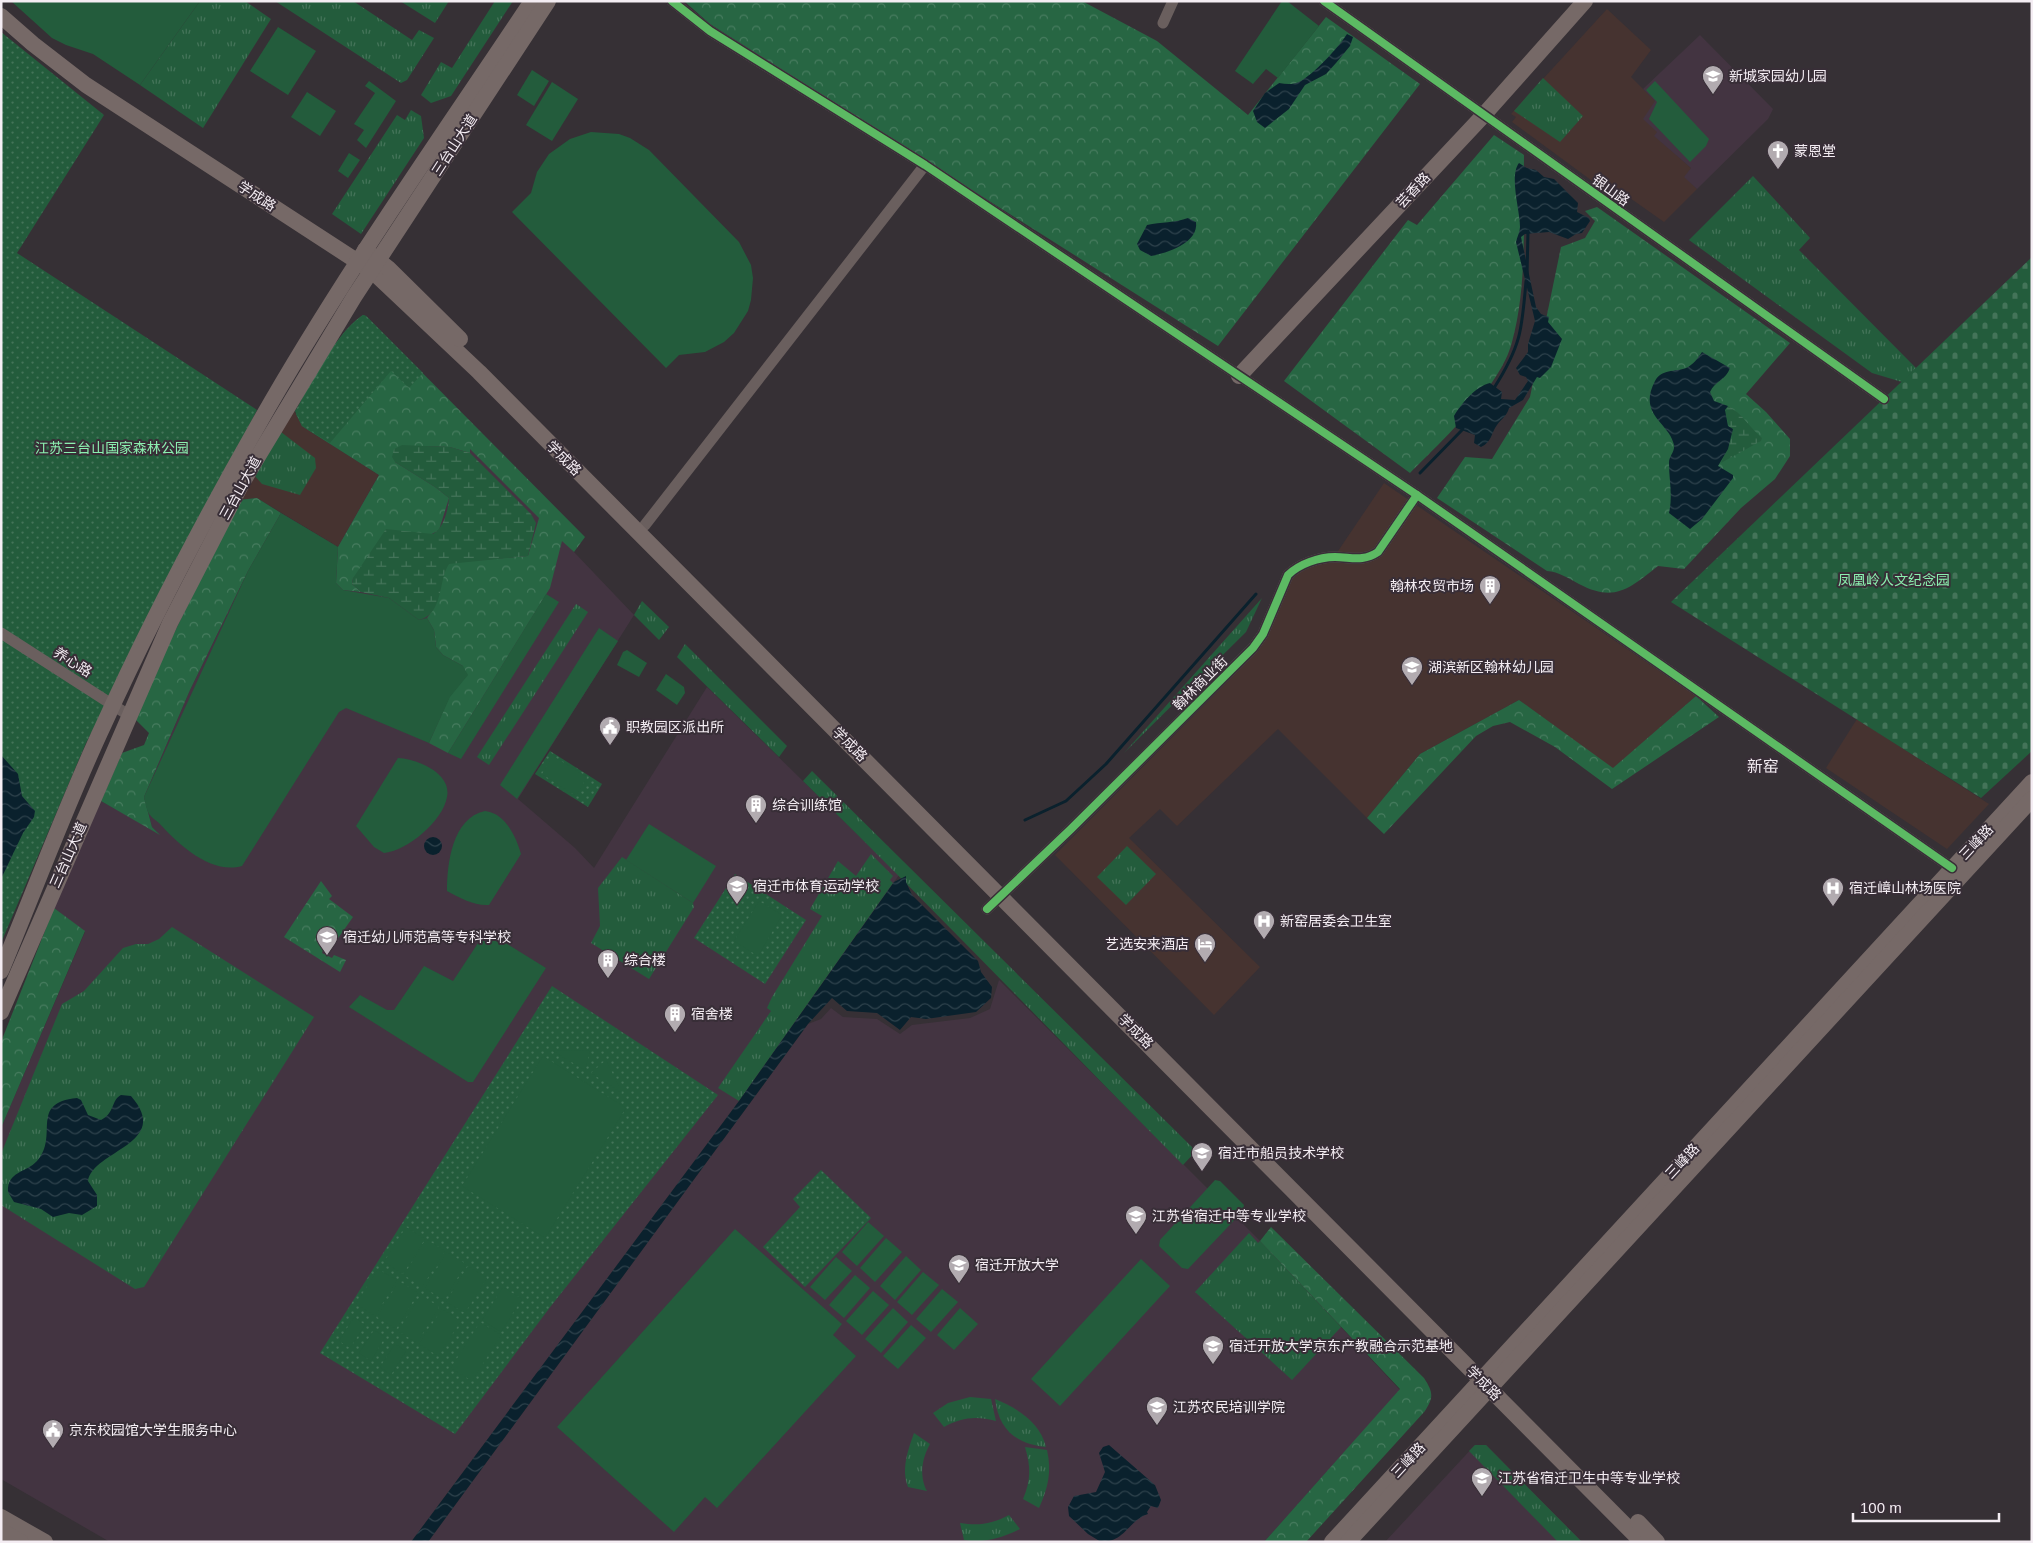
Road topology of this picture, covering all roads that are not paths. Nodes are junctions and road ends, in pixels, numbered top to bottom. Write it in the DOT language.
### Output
graph roads {
  1 [pos="532,1"];
  2 [pos="548,1"];
  3 [pos="672,1"];
  4 [pos="1173,1"];
  5 [pos="1324,1"];
  6 [pos="1571,1"];
  7 [pos="1585,1"];
  8 [pos="1,16"];
  9 [pos="1163,23"];
  10 [pos="1480,112"];
  11 [pos="925,165"];
  12 [pos="368,260"];
  13 [pos="1235,373"];
  14 [pos="1884,399"];
  15 [pos="1417,495"];
  16 [pos="645,524"];
  17 [pos="1,634"];
  18 [pos="113,705"];
  19 [pos="130,716"];
  20 [pos="2032,782"];
  21 [pos="2032,799"];
  22 [pos="1952,868"];
  23 [pos="1005,893"];
  24 [pos="987,909"];
  25 [pos="1,971"];
  26 [pos="1,1012"];
  27 [pos="1489,1380"];
  28 [pos="1,1517"];
  29 [pos="1,1531"];
  30 [pos="20,1542"];
  31 [pos="44,1542"];
  32 [pos="1332,1542"];
  33 [pos="1348,1542"];
  34 [pos="1642,1542"];
  35 [pos="1658,1542"];
  1 -- 12 [label="main road, 三台山大道"];
  2 -- 12 [label="main road, 三台山大道"];
  3 -- 11 [label="street"];
  4 -- 9 [label="street"];
  5 -- 10 [label="street, 银山路"];
  6 -- 10 [label="main road, 芸香路"];
  7 -- 10 [label="main road, 芸香路"];
  8 -- 12 [label="main road, 学成路"];
  10 -- 13 [label="main road, 芸香路"];
  10 -- 14 [label="street, 银山路"];
  11 -- 13 [label="street"];
  11 -- 16 [label="street"];
  12 -- 16 [label="main road, 学成路"];
  12 -- 18 [label="main road, 三台山大道"];
  12 -- 19 [label="main road, 三台山大道"];
  12 -- 23 [label="main road, 学成路"];
  13 -- 15 [label="street"];
  15 -- 22 [label="street"];
  15 -- 23 [label="street, 翰林商业街"];
  16 -- 23 [label="main road, 学成路"];
  17 -- 18 [label="street, 养心路"];
  18 -- 19 [label="street, 养心路"];
  18 -- 25 [label="main road, 三台山大道"];
  19 -- 26 [label="main road, 三台山大道"];
  20 -- 22 [label="main road, 三峰路"];
  21 -- 27 [label="main road, 三峰路"];
  22 -- 27 [label="main road, 三峰路"];
  23 -- 24 [label="street, 翰林商业街"];
  23 -- 27 [label="main road, 学成路"];
  27 -- 32 [label="main road, 三峰路"];
  27 -- 33 [label="main road, 三峰路"];
  27 -- 34 [label="main road, 学成路"];
  27 -- 35 [label="main road, 学成路"];
  28 -- 31 [label="main road"];
  29 -- 30 [label="main road"];
}
